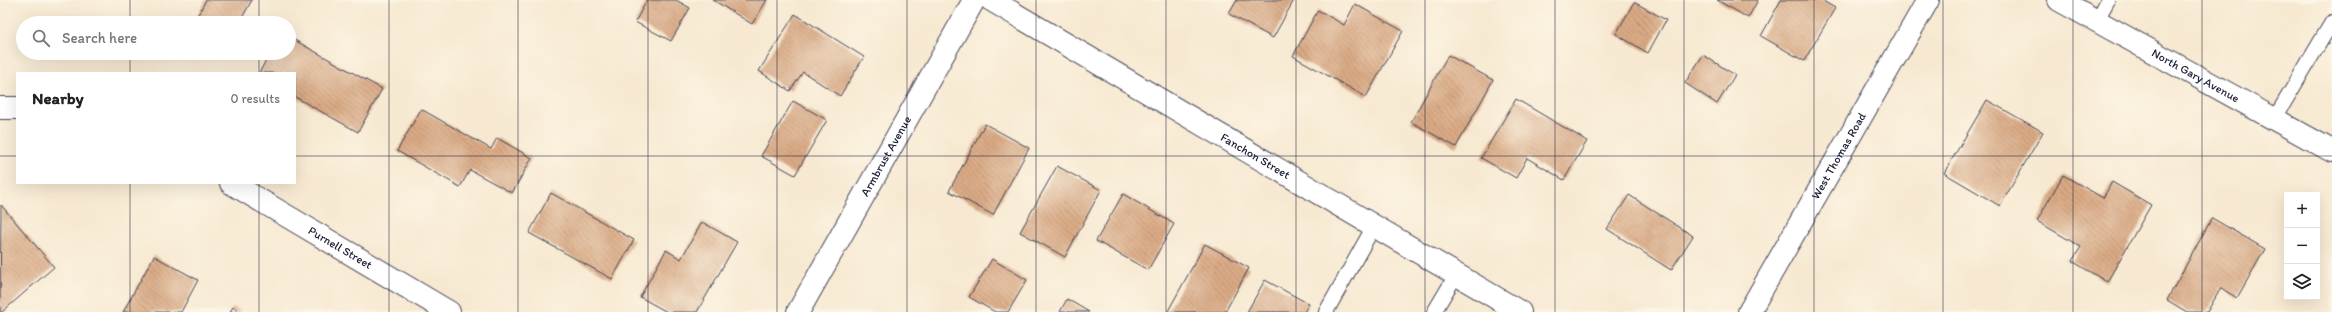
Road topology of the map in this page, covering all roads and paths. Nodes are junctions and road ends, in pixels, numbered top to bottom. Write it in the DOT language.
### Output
graph roads {
  1 [pos="974,0"];
  2 [pos="991,0"];
  3 [pos="1928,0"];
  4 [pos="2059,0"];
  5 [pos="2108,0"];
  6 [pos="2097,20"];
  7 [pos="2332,22"];
  8 [pos="0,108"];
  9 [pos="16,108"];
  10 [pos="2275,118"];
  11 [pos="2332,151"];
  12 [pos="233,184"];
  13 [pos="1374,226"];
  14 [pos="1456,275"];
  15 [pos="449,312"];
  16 [pos="798,312"];
  17 [pos="1326,312"];
  18 [pos="1434,312"];
  19 [pos="1520,312"];
  20 [pos="1749,312"];
  1 -- 16 [label="street, Armbrust Avenue"];
  2 -- 13 [label="street, Fanchon Street"];
  3 -- 20 [label="street, West Thomas Road"];
  4 -- 6 [label="street, North Gary Avenue"];
  5 -- 6 [label="lane"];
  6 -- 10 [label="street, North Gary Avenue"];
  7 -- 10 [label="lane"];
  8 -- 9 [label="street"];
  10 -- 11 [label="street, North Gary Avenue"];
  12 -- 15 [label="street, Purnell Street"];
  13 -- 14 [label="street, Fanchon Street"];
  13 -- 17 [label="lane"];
  14 -- 18 [label="lane"];
  14 -- 19 [label="street, Fanchon Street"];
}
